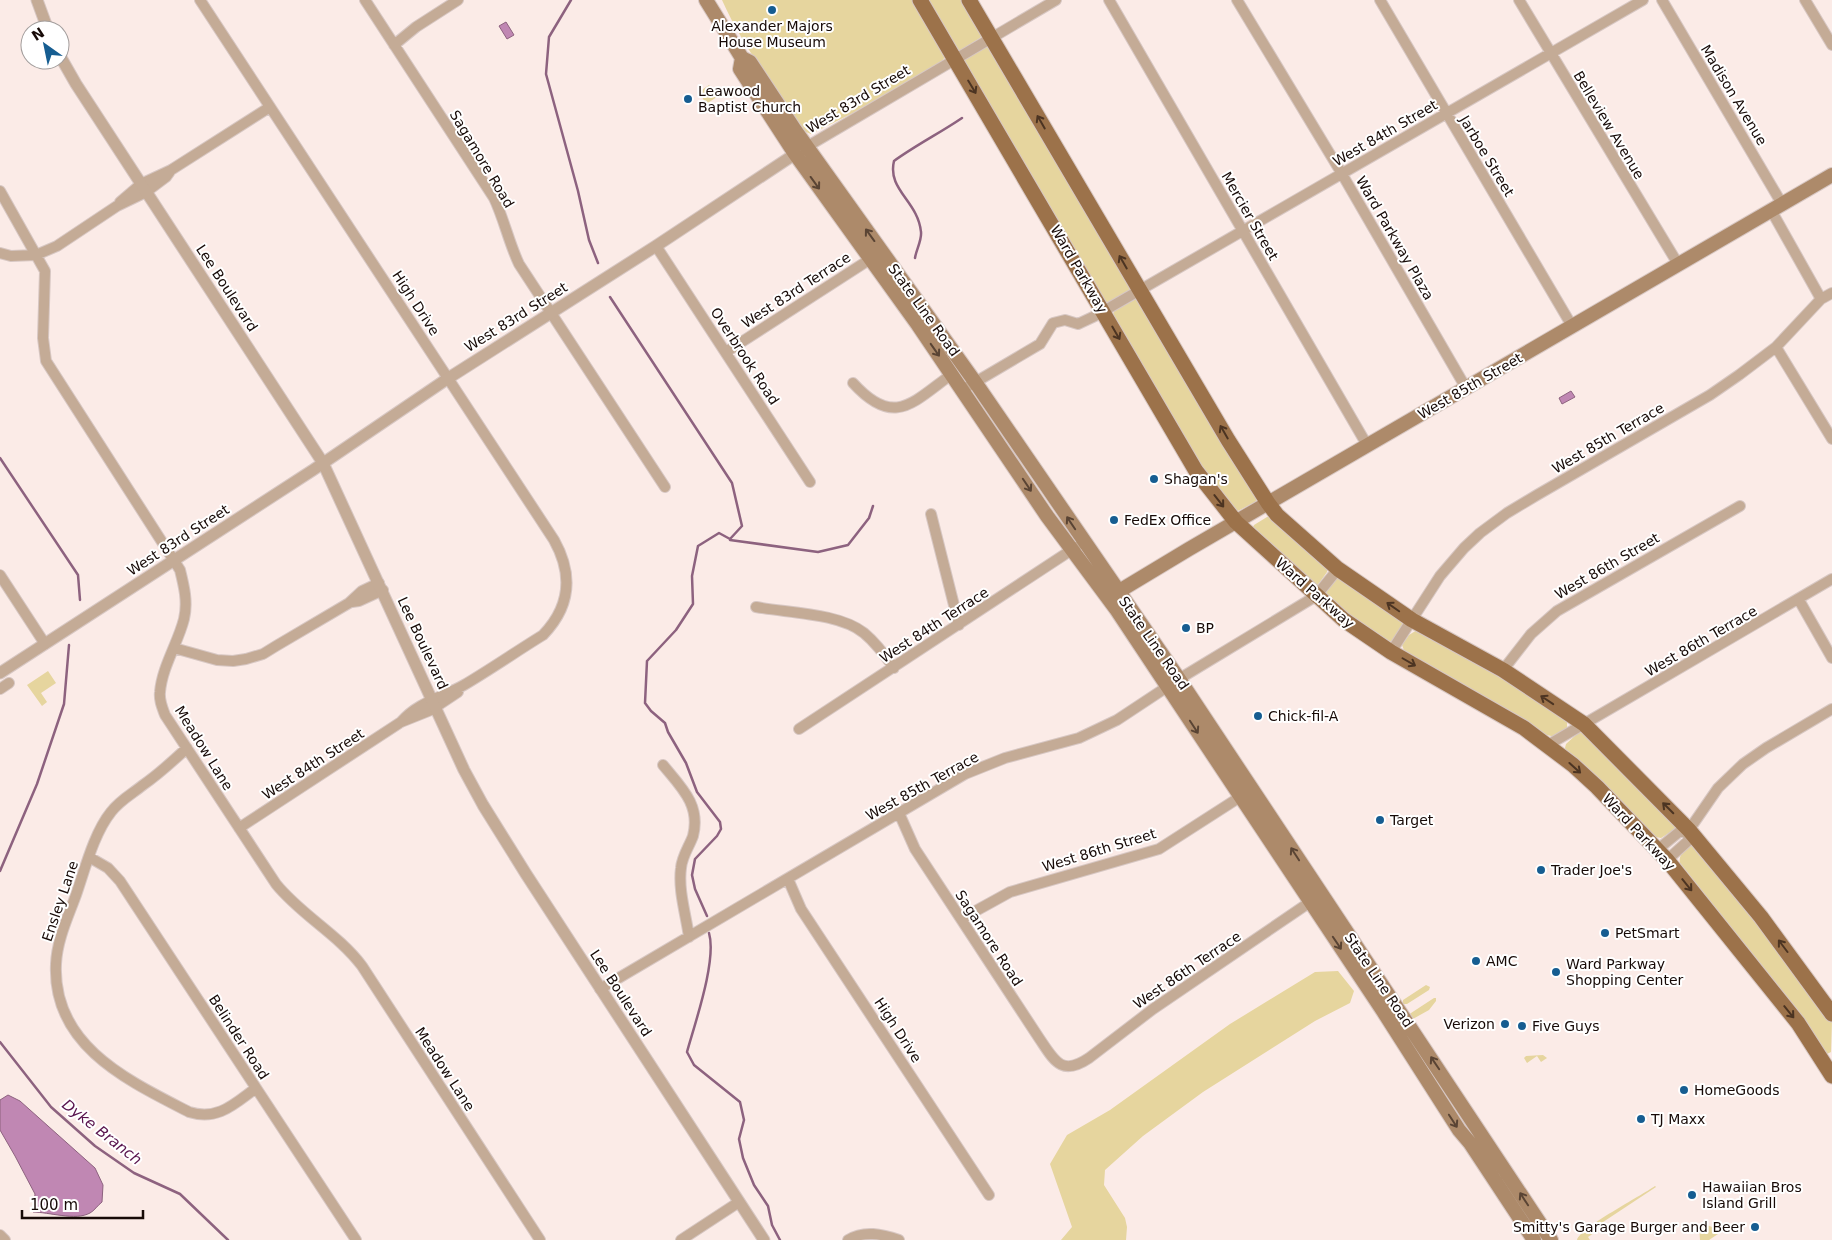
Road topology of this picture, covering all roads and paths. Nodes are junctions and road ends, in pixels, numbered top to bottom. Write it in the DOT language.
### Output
graph roads {
  1 [pos="37,0"];
  2 [pos="200,0"];
  3 [pos="365,0"];
  4 [pos="458,0"];
  5 [pos="706,0"];
  6 [pos="920,0"];
  7 [pos="969,0"];
  8 [pos="1056,0"];
  9 [pos="1109,0"];
  10 [pos="1236,0"];
  11 [pos="1380,0"];
  12 [pos="1519,0"];
  13 [pos="1643,0"];
  14 [pos="1662,0"];
  15 [pos="1805,0"];
  16 [pos="44,20"];
  17 [pos="1828,30"];
  18 [pos="992,38"];
  19 [pos="394,45"];
  20 [pos="1832,45"];
  21 [pos="1550,54"];
  22 [pos="955,59"];
  23 [pos="68,70"];
  24 [pos="270,107"];
  25 [pos="1446,114"];
  26 [pos="801,151"];
  27 [pos="1342,174"];
  28 [pos="1832,175"];
  29 [pos="144,188"];
  30 [pos="0,191"];
  31 [pos="1776,207"];
  32 [pos="1243,231"];
  33 [pos="656,246"];
  34 [pos="0,253"];
  35 [pos="36,255"];
  36 [pos="876,255"];
  37 [pos="1678,264"];
  38 [pos="1140,290"];
  39 [pos="1832,293"];
  40 [pos="1821,299"];
  41 [pos="1104,311"];
  42 [pos="550,313"];
  43 [pos="1572,326"];
  44 [pos="1776,347"];
  45 [pos="726,352"];
  46 [pos="952,374"];
  47 [pos="447,379"];
  48 [pos="975,382"];
  49 [pos="853,383"];
  50 [pos="1466,388"];
  51 [pos="962,390"];
  52 [pos="1832,439"];
  53 [pos="1367,445"];
  54 [pos="323,463"];
  55 [pos="810,482"];
  56 [pos="665,487"];
  57 [pos="1268,503"];
  58 [pos="1740,506"];
  59 [pos="931,514"];
  60 [pos="1236,522"];
  61 [pos="1078,546"];
  62 [pos="175,560"];
  63 [pos="1338,569"];
  64 [pos="0,575"];
  65 [pos="1832,579"];
  66 [pos="381,586"];
  67 [pos="1113,595"];
  68 [pos="1316,596"];
  69 [pos="1799,600"];
  70 [pos="756,607"];
  71 [pos="1412,620"];
  72 [pos="959,625"];
  73 [pos="548,630"];
  74 [pos="44,644"];
  75 [pos="174,648"];
  76 [pos="1391,652"];
  77 [pos="1832,658"];
  78 [pos="894,668"];
  79 [pos="1503,670"];
  80 [pos="0,673"];
  81 [pos="1174,683"];
  82 [pos="434,703"];
  83 [pos="1832,709"];
  84 [pos="1584,724"];
  85 [pos="799,730"];
  86 [pos="1548,746"];
  87 [pos="187,748"];
  88 [pos="663,765"];
  89 [pos="1240,797"];
  90 [pos="899,813"];
  91 [pos="239,828"];
  92 [pos="1689,830"];
  93 [pos="1662,855"];
  94 [pos="89,857"];
  95 [pos="788,878"];
  96 [pos="1322,894"];
  97 [pos="1310,903"];
  98 [pos="961,919"];
  99 [pos="690,937"];
  100 [pos="600,990"];
  101 [pos="1832,1014"];
  102 [pos="1830,1066"];
  103 [pos="1069,1067"];
  104 [pos="256,1088"];
  105 [pos="989,1195"];
  106 [pos="739,1202"];
  107 [pos="0,1235"];
  108 [pos="5,1240"];
  109 [pos="356,1240"];
  110 [pos="540,1240"];
  111 [pos="681,1240"];
  112 [pos="764,1240"];
  113 [pos="848,1240"];
  114 [pos="898,1240"];
  115 [pos="1534,1240"];
  116 [pos="1551,1240"];
  1 -- 16 [label="street"];
  2 -- 24 [label="street, High Drive"];
  3 -- 19 [label="street, Sagamore Road"];
  4 -- 19 [label="street"];
  5 -- 26 [label="main road, State Line Road"];
  6 -- 22 [label="main road, Ward Parkway"];
  7 -- 18 [label="main road"];
  8 -- 18 [label="street, West 83rd Street"];
  9 -- 32 [label="street, Mercier Street"];
  10 -- 27 [label="street, Ward Parkway Plaza"];
  11 -- 25 [label="street, Jarboe Street"];
  12 -- 21 [label="street, Belleview Avenue"];
  13 -- 21 [label="street, West 84th Street"];
  14 -- 31 [label="street, Madison Avenue"];
  15 -- 17 [label="street"];
  17 -- 20 [label="street"];
  18 -- 22 [label="street, West 83rd Street"];
  38 -- 18 [label="main road, one-way"];
  19 -- 42 [label="street, Sagamore Road"];
  21 -- 25 [label="street, West 84th Street"];
  21 -- 37 [label="street, Belleview Avenue"];
  22 -- 26 [label="street, West 83rd Street"];
  22 -- 41 [label="main road, Ward Parkway, one-way"];
  23 -- 29 [label="street, Lee Boulevard"];
  24 -- 29 [label="street"];
  24 -- 47 [label="street, High Drive"];
  25 -- 27 [label="street, West 84th Street"];
  25 -- 43 [label="street, Jarboe Street"];
  26 -- 33 [label="street, West 83rd Street"];
  26 -- 36 [label="main road, State Line Road"];
  27 -- 32 [label="street, West 84th Street"];
  27 -- 50 [label="street, Ward Parkway Plaza"];
  28 -- 31 [label="main road, West 85th Street"];
  29 -- 35 [label="street"];
  29 -- 54 [label="street, Lee Boulevard"];
  30 -- 35 [label="street, Meadow Lane"];
  31 -- 37 [label="main road, West 85th Street"];
  31 -- 40 [label="street, Madison Avenue"];
  32 -- 38 [label="street, West 84th Street"];
  32 -- 53 [label="street, Mercier Street"];
  33 -- 42 [label="street, West 83rd Street"];
  33 -- 45 [label="street, Overbrook Road"];
  34 -- 35 [label="street"];
  35 -- 62 [label="street, Meadow Lane"];
  36 -- 45 [label="street, West 83rd Terrace"];
  36 -- 46 [label="main road, State Line Road, one-way"];
  36 -- 48 [label="main road, State Line Road"];
  37 -- 43 [label="main road, West 85th Street"];
  38 -- 41 [label="street, West 84th Street"];
  57 -- 38 [label="main road, one-way"];
  39 -- 40 [label="street, West 85th Terrace"];
  40 -- 44 [label="street, West 85th Terrace"];
  41 -- 48 [label="street"];
  41 -- 60 [label="main road, Ward Parkway, one-way"];
  42 -- 47 [label="street, West 83rd Street"];
  42 -- 56 [label="street, Sagamore Road"];
  43 -- 50 [label="main road, West 85th Street"];
  44 -- 52 [label="street"];
  44 -- 71 [label="street, West 85th Terrace"];
  45 -- 55 [label="street, Overbrook Road"];
  46 -- 49 [label="street"];
  46 -- 51 [label="main road, State Line Road"];
  47 -- 54 [label="street, West 83rd Street"];
  47 -- 73 [label="street, High Drive"];
  48 -- 51 [label="street"];
  61 -- 48 [label="main road, State Line Road, one-way"];
  50 -- 53 [label="main road, West 85th Street"];
  51 -- 61 [label="main road, State Line Road, one-way"];
  53 -- 57 [label="main road, West 85th Street"];
  54 -- 62 [label="street, West 83rd Street"];
  54 -- 66 [label="street, Lee Boulevard"];
  57 -- 60 [label="main road, West 85th Street"];
  57 -- 63 [label="main road"];
  58 -- 79 [label="street, West 86th Street"];
  59 -- 72 [label="street"];
  60 -- 67 [label="main road, West 85th Street"];
  60 -- 68 [label="main road, Ward Parkway"];
  61 -- 67 [label="main road, State Line Road"];
  61 -- 72 [label="street, West 84th Terrace"];
  62 -- 74 [label="street, West 83rd Street"];
  62 -- 75 [label="street, Meadow Lane"];
  63 -- 68 [label="street, West 85th Terrace"];
  71 -- 63 [label="main road, one-way"];
  64 -- 74 [label="street"];
  65 -- 69 [label="street, West 86th Terrace"];
  66 -- 75 [label="street"];
  66 -- 82 [label="street, Lee Boulevard"];
  67 -- 81 [label="main road, State Line Road"];
  68 -- 76 [label="main road, Ward Parkway"];
  68 -- 81 [label="street, West 85th Terrace"];
  69 -- 77 [label="street"];
  69 -- 84 [label="street, West 86th Terrace"];
  70 -- 78 [label="street"];
  71 -- 76 [label="street, West 85th Terrace"];
  71 -- 79 [label="main road"];
  72 -- 78 [label="street, West 84th Terrace"];
  73 -- 82 [label="street, West 84th Street"];
  74 -- 80 [label="street, West 83rd Street"];
  75 -- 87 [label="street, Meadow Lane"];
  76 -- 86 [label="main road, Ward Parkway, one-way"];
  78 -- 85 [label="street, West 84th Terrace"];
  84 -- 79 [label="main road, one-way"];
  81 -- 89 [label="main road, State Line Road, one-way"];
  81 -- 90 [label="street, West 85th Terrace"];
  96 -- 81 [label="main road, State Line Road, one-way"];
  82 -- 91 [label="street, West 84th Street"];
  82 -- 100 [label="street, Lee Boulevard"];
  83 -- 92 [label="street"];
  84 -- 86 [label="street, West 86th Terrace"];
  92 -- 84 [label="main road, one-way"];
  86 -- 93 [label="main road, Ward Parkway, one-way"];
  87 -- 91 [label="street, Meadow Lane"];
  87 -- 94 [label="street, Ensley Lane"];
  88 -- 99 [label="street"];
  89 -- 97 [label="main road, State Line Road"];
  89 -- 98 [label="street, West 86th Street"];
  90 -- 95 [label="street, West 85th Terrace"];
  90 -- 98 [label="street, Sagamore Road"];
  91 -- 110 [label="street, Meadow Lane"];
  92 -- 93 [label="street"];
  92 -- 93 [label="street"];
  101 -- 92 [label="main road, one-way"];
  93 -- 102 [label="main road, Ward Parkway, one-way"];
  94 -- 104 [label="street, Belinder Road"];
  94 -- 104 [label="street, Ensley Lane"];
  95 -- 99 [label="street, West 85th Terrace"];
  95 -- 105 [label="street, High Drive"];
  96 -- 97 [label="street, West 86th Terrace"];
  116 -- 96 [label="main road, State Line Road, one-way"];
  97 -- 103 [label="street, West 86th Terrace"];
  97 -- 115 [label="main road, State Line Road, one-way"];
  98 -- 103 [label="street, Sagamore Road"];
  99 -- 100 [label="street, West 85th Terrace"];
  100 -- 106 [label="street, Lee Boulevard"];
  104 -- 109 [label="street, Belinder Road"];
  106 -- 111 [label="street"];
  106 -- 112 [label="street, Lee Boulevard"];
  107 -- 108 [label="street"];
  113 -- 114 [label="street"];
}
